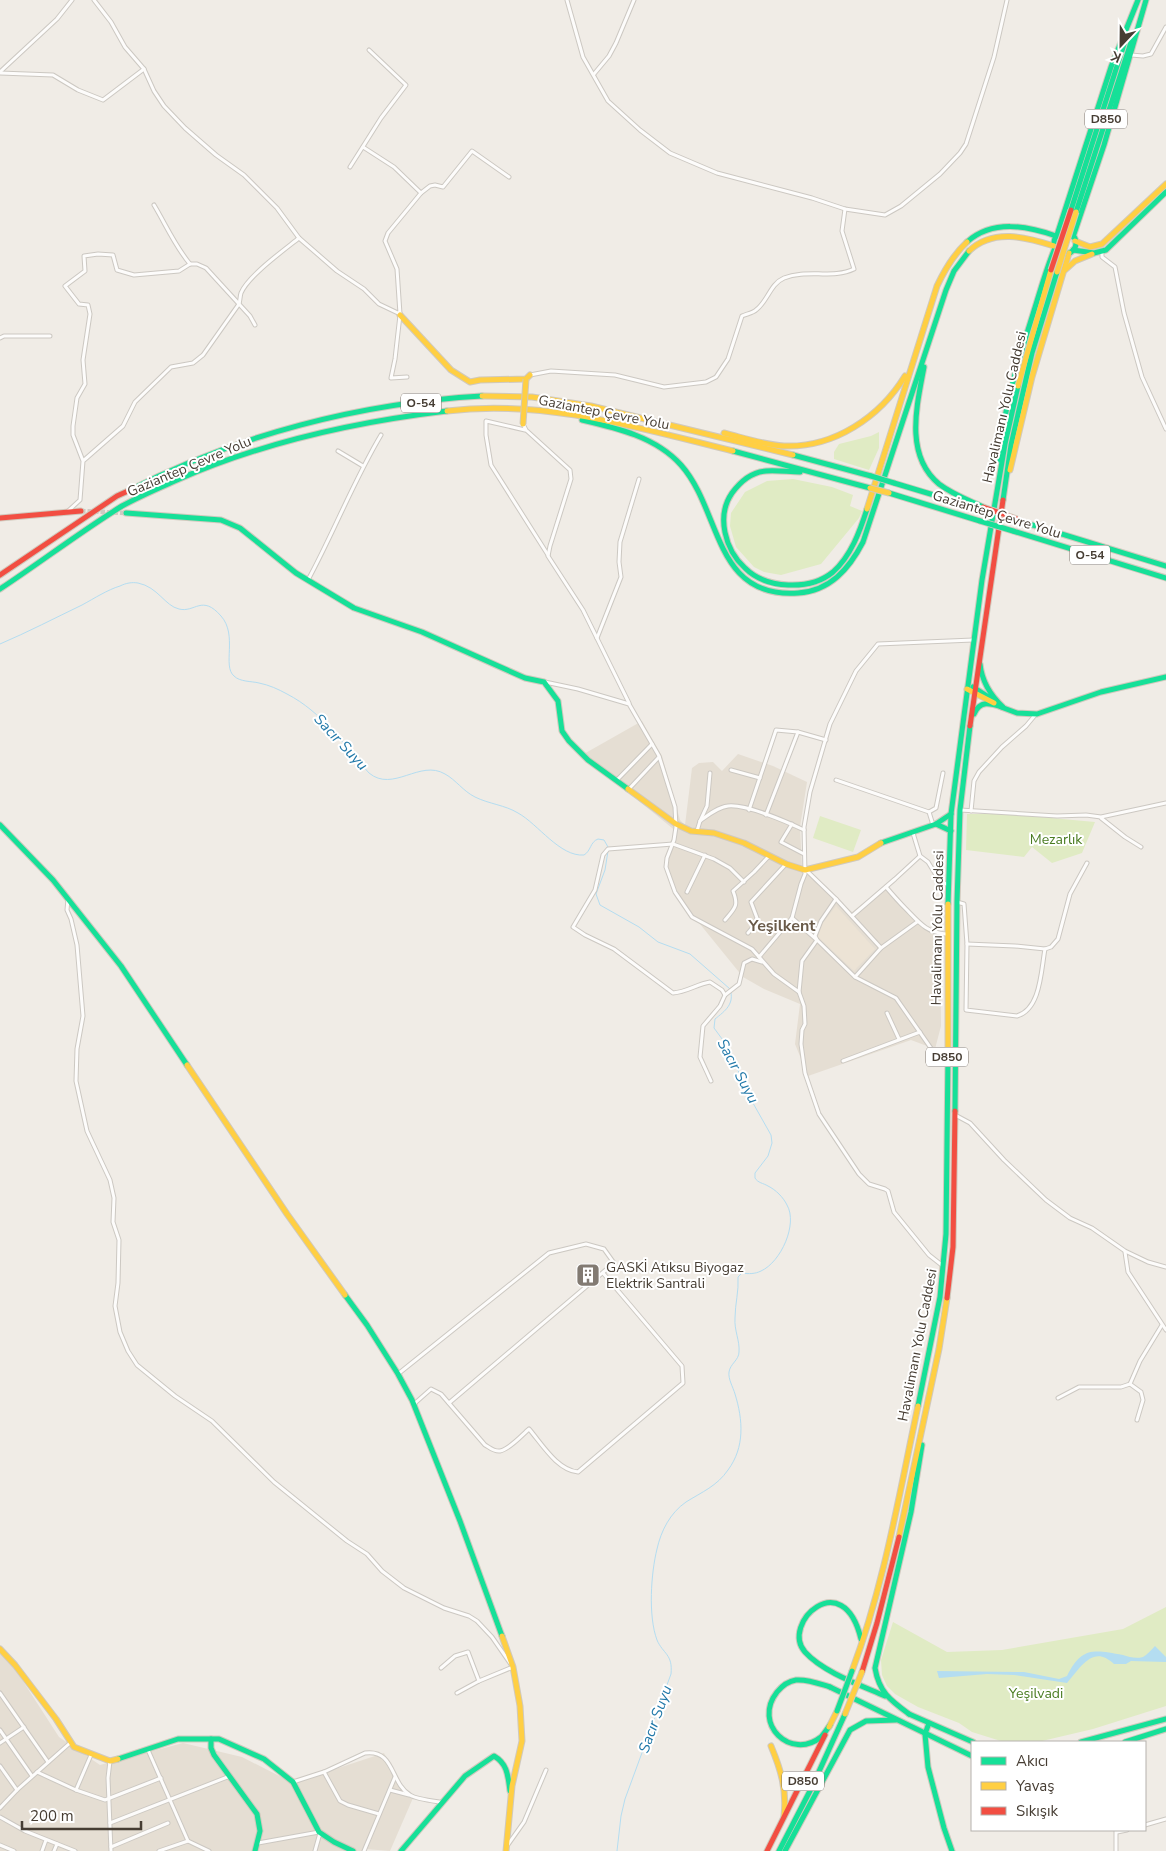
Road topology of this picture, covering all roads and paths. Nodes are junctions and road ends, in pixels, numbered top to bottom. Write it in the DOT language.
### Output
graph roads {
  1 [pos="72,0"];
  2 [pos="94,0"];
  3 [pos="567,0"];
  4 [pos="634,0"];
  5 [pos="1007,0"];
  6 [pos="1138,0"];
  7 [pos="1146,0"];
  8 [pos="1166,28"];
  9 [pos="369,50"];
  10 [pos="1131,54"];
  11 [pos="144,69"];
  12 [pos="0,72"];
  13 [pos="594,74"];
  14 [pos="363,147"];
  15 [pos="350,167"];
  16 [pos="509,177"];
  17 [pos="1166,184"];
  18 [pos="1166,192"];
  19 [pos="421,193"];
  20 [pos="154,205"];
  21 [pos="845,209"];
  22 [pos="1073,211"];
  23 [pos="1056,236"];
  24 [pos="299,238"];
  25 [pos="1074,239"];
  26 [pos="1054,247"];
  27 [pos="1071,252"];
  28 [pos="1102,252"];
  29 [pos="1094,253"];
  30 [pos="190,264"];
  31 [pos="1054,271"];
  32 [pos="1062,276"];
  33 [pos="239,304"];
  34 [pos="400,315"];
  35 [pos="927,317"];
  36 [pos="936,321"];
  37 [pos="255,325"];
  38 [pos="50,336"];
  39 [pos="0,338"];
  40 [pos="408,377"];
  41 [pos="528,377"];
  42 [pos="600,408"];
  43 [pos="532,409"];
  44 [pos="523,424"];
  45 [pos="1166,429"];
  46 [pos="526,430"];
  47 [pos="381,435"];
  48 [pos="338,451"];
  49 [pos="83,461"];
  50 [pos="362,466"];
  51 [pos="999,476"];
  52 [pos="638,479"];
  53 [pos="868,487"];
  54 [pos="1004,494"];
  55 [pos="984,508"];
  56 [pos="81,511"];
  57 [pos="67,512"];
  58 [pos="126,513"];
  59 [pos="0,518"];
  60 [pos="548,556"];
  61 [pos="1166,566"];
  62 [pos="0,575"];
  63 [pos="1166,578"];
  64 [pos="308,580"];
  65 [pos="0,589"];
  66 [pos="597,639"];
  67 [pos="974,640"];
  68 [pos="979,657"];
  69 [pos="1166,677"];
  70 [pos="544,682"];
  71 [pos="967,686"];
  72 [pos="974,690"];
  73 [pos="630,704"];
  74 [pos="1003,707"];
  75 [pos="1037,714"];
  76 [pos="969,728"];
  77 [pos="798,732"];
  78 [pos="826,740"];
  79 [pos="652,744"];
  80 [pos="659,757"];
  81 [pos="731,770"];
  82 [pos="710,773"];
  83 [pos="942,773"];
  84 [pos="760,778"];
  85 [pos="836,780"];
  86 [pos="616,781"];
  87 [pos="628,790"];
  88 [pos="1166,803"];
  89 [pos="750,810"];
  90 [pos="960,810"];
  91 [pos="971,811"];
  92 [pos="929,812"];
  93 [pos="951,814"];
  94 [pos="766,815"];
  95 [pos="1100,817"];
  96 [pos="700,821"];
  97 [pos="676,824"];
  98 [pos="792,824"];
  99 [pos="935,824"];
  100 [pos="0,825"];
  101 [pos="804,830"];
  102 [pos="697,831"];
  103 [pos="951,831"];
  104 [pos="913,834"];
  105 [pos="673,844"];
  106 [pos="1140,847"];
  107 [pos="804,854"];
  108 [pos="705,855"];
  109 [pos="769,856"];
  110 [pos="920,856"];
  111 [pos="1087,863"];
  112 [pos="786,864"];
  113 [pos="805,870"];
  114 [pos="744,882"];
  115 [pos="948,885"];
  116 [pos="886,887"];
  117 [pos="687,892"];
  118 [pos="68,898"];
  119 [pos="836,899"];
  120 [pos="956,902"];
  121 [pos="852,916"];
  122 [pos="792,918"];
  123 [pos="726,920"];
  124 [pos="916,922"];
  125 [pos="748,933"];
  126 [pos="947,934"];
  127 [pos="817,940"];
  128 [pos="967,944"];
  129 [pos="881,948"];
  130 [pos="1044,950"];
  131 [pos="759,957"];
  132 [pos="764,963"];
  133 [pos="855,977"];
  134 [pos="799,992"];
  135 [pos="726,995"];
  136 [pos="887,1013"];
  137 [pos="920,1032"];
  138 [pos="900,1039"];
  139 [pos="843,1061"];
  140 [pos="947,1061"];
  141 [pos="711,1081"];
  142 [pos="956,1116"];
  143 [pos="1125,1251"];
  144 [pos="944,1266"];
  145 [pos="1166,1267"];
  146 [pos="603,1273"];
  147 [pos="1162,1326"];
  148 [pos="1166,1330"];
  149 [pos="398,1374"];
  150 [pos="1130,1384"];
  151 [pos="1058,1398"];
  152 [pos="449,1403"];
  153 [pos="414,1404"];
  154 [pos="1137,1420"];
  155 [pos="924,1424"];
  156 [pos="862,1644"];
  157 [pos="0,1649"];
  158 [pos="512,1665"];
  159 [pos="441,1668"];
  160 [pos="479,1681"];
  161 [pos="0,1693"];
  162 [pos="457,1693"];
  163 [pos="887,1697"];
  164 [pos="1166,1719"];
  165 [pos="896,1720"];
  166 [pos="929,1723"];
  167 [pos="830,1724"];
  168 [pos="24,1727"];
  169 [pos="1166,1729"];
  170 [pos="0,1730"];
  171 [pos="925,1734"];
  172 [pos="6,1739"];
  173 [pos="210,1739"];
  174 [pos="971,1741"];
  175 [pos="1085,1741"];
  176 [pos="1128,1741"];
  177 [pos="0,1743"];
  178 [pos="70,1744"];
  179 [pos="772,1746"];
  180 [pos="148,1750"];
  181 [pos="91,1756"];
  182 [pos="971,1756"];
  183 [pos="110,1761"];
  184 [pos="48,1762"];
  185 [pos="0,1766"];
  186 [pos="546,1770"];
  187 [pos="37,1772"];
  188 [pos="324,1772"];
  189 [pos="32,1776"];
  190 [pos="230,1776"];
  191 [pos="396,1776"];
  192 [pos="161,1778"];
  193 [pos="293,1782"];
  194 [pos="17,1790"];
  195 [pos="76,1790"];
  196 [pos="390,1790"];
  197 [pos="410,1795"];
  198 [pos="511,1797"];
  199 [pos="170,1799"];
  200 [pos="109,1800"];
  201 [pos="440,1802"];
  202 [pos="0,1807"];
  203 [pos="379,1814"];
  204 [pos="0,1817"];
  205 [pos="1166,1819"];
  206 [pos="784,1820"];
  207 [pos="168,1823"];
  208 [pos="110,1824"];
  209 [pos="1146,1825"];
  210 [pos="1117,1831"];
  211 [pos="320,1832"];
  212 [pos="46,1840"];
  213 [pos="188,1840"];
  214 [pos="258,1843"];
  215 [pos="57,1844"];
  216 [pos="0,1845"];
  217 [pos="111,1849"];
  218 [pos="507,1849"];
  219 [pos="14,1851"];
  220 [pos="42,1851"];
  221 [pos="54,1851"];
  222 [pos="75,1851"];
  223 [pos="159,1851"];
  224 [pos="209,1851"];
  225 [pos="255,1851"];
  226 [pos="315,1851"];
  227 [pos="353,1851"];
  228 [pos="364,1851"];
  229 [pos="401,1851"];
  230 [pos="767,1851"];
  231 [pos="779,1851"];
  232 [pos="785,1851"];
  233 [pos="952,1851"];
  234 [pos="1116,1851"];
  1 -- 12 [label="street"];
  2 -- 11 [label="street"];
  3 -- 13 [label="street"];
  4 -- 13 [label="street"];
  5 -- 21 [label="street"];
  6 -- 22 [label="main road, Havalimanı Yolu Caddesi / D850"];
  6 -- 23 [label="main road"];
  7 -- 10 [label="main road"];
  7 -- 22 [label="main road, Havalimanı Yolu Caddesi / D850"];
  8 -- 10 [label="street"];
  9 -- 14 [label="street"];
  10 -- 25 [label="main road"];
  11 -- 12 [label="street"];
  11 -- 24 [label="street"];
  13 -- 21 [label="street"];
  14 -- 15 [label="street"];
  14 -- 19 [label="street"];
  16 -- 19 [label="street"];
  17 -- 25 [label="main road"];
  18 -- 28 [label="main road"];
  19 -- 24 [label="street"];
  20 -- 30 [label="street"];
  21 -- 41 [label="street"];
  22 -- 31 [label="main road, Havalimanı Yolu Caddesi / D850, bridge"];
  23 -- 25 [label="main road"];
  23 -- 26 [label="main road"];
  23 -- 35 [label="main road"];
  24 -- 33 [label="street"];
  25 -- 27 [label="main road"];
  26 -- 27 [label="main road"];
  26 -- 36 [label="main road"];
  26 -- 51 [label="main road"];
  27 -- 29 [label="main road"];
  27 -- 32 [label="main road"];
  28 -- 29 [label="main road"];
  28 -- 45 [label="street"];
  29 -- 32 [label="main road"];
  30 -- 33 [label="street"];
  30 -- 49 [label="street"];
  31 -- 51 [label="main road, Havalimanı Yolu Caddesi / D850"];
  31 -- 54 [label="main road, Havalimanı Yolu Caddesi / D850"];
  32 -- 54 [label="main road"];
  33 -- 37 [label="street"];
  33 -- 49 [label="street"];
  34 -- 40 [label="street"];
  34 -- 41 [label="main road"];
  35 -- 42 [label="main road"];
  35 -- 53 [label="main road"];
  36 -- 43 [label="main road"];
  36 -- 55 [label="main road"];
  38 -- 39 [label="street"];
  41 -- 44 [label="main road, bridge"];
  42 -- 55 [label="main road, Gaziantep Çevre Yolu / O-54, bridge"];
  42 -- 62 [label="main road, Gaziantep Çevre Yolu / O-54"];
  43 -- 53 [label="main road, Gaziantep Çevre Yolu / O-54"];
  43 -- 65 [label="main road, Gaziantep Çevre Yolu / O-54"];
  44 -- 46 [label="street"];
  46 -- 60 [label="street"];
  46 -- 60 [label="street"];
  47 -- 50 [label="street"];
  48 -- 50 [label="street"];
  49 -- 57 [label="street"];
  50 -- 64 [label="street"];
  51 -- 67 [label="main road, Havalimanı Yolu Caddesi / D850"];
  52 -- 66 [label="street"];
  53 -- 63 [label="main road, Gaziantep Çevre Yolu / O-54, bridge"];
  54 -- 68 [label="main road, Havalimanı Yolu Caddesi / D850"];
  55 -- 61 [label="main road, Gaziantep Çevre Yolu / O-54, bridge"];
  56 -- 57 [label="main road"];
  57 -- 59 [label="main road"];
  58 -- 64 [label="main road"];
  60 -- 66 [label="street"];
  64 -- 70 [label="main road"];
  66 -- 73 [label="street"];
  67 -- 71 [label="main road, Havalimanı Yolu Caddesi / D850"];
  67 -- 78 [label="street"];
  68 -- 72 [label="main road, Havalimanı Yolu Caddesi / D850"];
  68 -- 74 [label="main road"];
  69 -- 75 [label="main road"];
  70 -- 73 [label="street"];
  70 -- 86 [label="main road"];
  71 -- 72 [label="main road"];
  71 -- 93 [label="main road, Havalimanı Yolu Caddesi / D850"];
  72 -- 74 [label="main road"];
  72 -- 76 [label="main road, Havalimanı Yolu Caddesi / D850"];
  73 -- 79 [label="street"];
  74 -- 75 [label="main road"];
  74 -- 76 [label="main road"];
  75 -- 91 [label="street"];
  76 -- 90 [label="main road, Havalimanı Yolu Caddesi / D850"];
  77 -- 78 [label="street"];
  77 -- 84 [label="street"];
  77 -- 94 [label="street"];
  78 -- 101 [label="street"];
  79 -- 80 [label="street"];
  79 -- 86 [label="street"];
  80 -- 87 [label="street"];
  80 -- 97 [label="street"];
  81 -- 84 [label="street"];
  82 -- 96 [label="street"];
  83 -- 92 [label="street"];
  84 -- 89 [label="street"];
  85 -- 92 [label="street"];
  86 -- 87 [label="main road"];
  87 -- 97 [label="main road"];
  88 -- 95 [label="street"];
  89 -- 94 [label="street"];
  89 -- 96 [label="street"];
  90 -- 91 [label="street"];
  90 -- 120 [label="main road, Havalimanı Yolu Caddesi / D850"];
  91 -- 95 [label="street"];
  92 -- 99 [label="street"];
  93 -- 99 [label="main road"];
  93 -- 103 [label="main road, Havalimanı Yolu Caddesi / D850"];
  94 -- 98 [label="street"];
  95 -- 106 [label="street"];
  96 -- 102 [label="street"];
  97 -- 102 [label="main road"];
  97 -- 105 [label="street"];
  98 -- 101 [label="street"];
  98 -- 107 [label="street"];
  99 -- 103 [label="main road"];
  99 -- 104 [label="main road"];
  100 -- 118 [label="main road"];
  101 -- 107 [label="street"];
  102 -- 109 [label="main road"];
  103 -- 115 [label="main road, Havalimanı Yolu Caddesi / D850"];
  104 -- 110 [label="street"];
  104 -- 113 [label="main road"];
  105 -- 108 [label="street"];
  105 -- 131 [label="street"];
  105 -- 135 [label="street"];
  107 -- 113 [label="street"];
  108 -- 114 [label="street"];
  108 -- 117 [label="street"];
  109 -- 112 [label="main road"];
  109 -- 114 [label="street"];
  110 -- 115 [label="street"];
  110 -- 116 [label="street"];
  111 -- 130 [label="street"];
  112 -- 113 [label="main road"];
  112 -- 125 [label="street"];
  113 -- 119 [label="street"];
  113 -- 122 [label="street"];
  114 -- 123 [label="street"];
  115 -- 126 [label="main road, Havalimanı Yolu Caddesi / D850"];
  116 -- 121 [label="street"];
  116 -- 124 [label="street"];
  118 -- 149 [label="main road"];
  118 -- 158 [label="street"];
  119 -- 121 [label="street"];
  119 -- 127 [label="street"];
  120 -- 128 [label="street"];
  120 -- 142 [label="main road, Havalimanı Yolu Caddesi / D850"];
  121 -- 129 [label="street"];
  122 -- 127 [label="street"];
  122 -- 131 [label="street"];
  124 -- 126 [label="street"];
  124 -- 129 [label="street"];
  126 -- 140 [label="main road, Havalimanı Yolu Caddesi / D850"];
  127 -- 133 [label="street"];
  127 -- 134 [label="street"];
  128 -- 130 [label="street"];
  128 -- 130 [label="street"];
  129 -- 133 [label="street"];
  131 -- 132 [label="street"];
  132 -- 134 [label="street"];
  132 -- 135 [label="street"];
  133 -- 137 [label="street"];
  134 -- 144 [label="street"];
  135 -- 141 [label="street"];
  136 -- 138 [label="street"];
  137 -- 138 [label="street"];
  137 -- 140 [label="street"];
  138 -- 139 [label="street"];
  140 -- 144 [label="main road, Havalimanı Yolu Caddesi / D850"];
  142 -- 143 [label="street"];
  142 -- 155 [label="main road, Havalimanı Yolu Caddesi / D850"];
  143 -- 145 [label="street"];
  143 -- 147 [label="street"];
  144 -- 156 [label="main road, Havalimanı Yolu Caddesi / D850"];
  146 -- 149 [label="street"];
  146 -- 152 [label="street"];
  146 -- 152 [label="street"];
  147 -- 148 [label="street"];
  147 -- 150 [label="street"];
  149 -- 153 [label="main road"];
  150 -- 151 [label="street"];
  150 -- 154 [label="street"];
  152 -- 153 [label="street"];
  153 -- 158 [label="main road"];
  155 -- 163 [label="main road"];
  155 -- 231 [label="main road, Havalimanı Yolu Caddesi / D850, bridge"];
  156 -- 163 [label="main road"];
  156 -- 167 [label="main road, Havalimanı Yolu Caddesi / D850, bridge"];
  157 -- 178 [label="main road"];
  158 -- 160 [label="street"];
  158 -- 198 [label="main road"];
  159 -- 160 [label="street"];
  160 -- 162 [label="street"];
  161 -- 168 [label="street"];
  163 -- 166 [label="main road"];
  164 -- 175 [label="main road"];
  165 -- 167 [label="main road"];
  165 -- 171 [label="main road"];
  165 -- 232 [label="main road"];
  166 -- 171 [label="main road"];
  166 -- 174 [label="main road"];
  167 -- 206 [label="main road, Havalimanı Yolu Caddesi / D850"];
  168 -- 172 [label="street"];
  168 -- 184 [label="street"];
  169 -- 176 [label="main road"];
  170 -- 172 [label="street"];
  171 -- 182 [label="main road"];
  171 -- 233 [label="main road"];
  172 -- 177 [label="street"];
  172 -- 189 [label="street"];
  173 -- 180 [label="main road"];
  173 -- 190 [label="main road"];
  173 -- 193 [label="main road"];
  178 -- 181 [label="main road"];
  178 -- 184 [label="street"];
  179 -- 206 [label="main road"];
  180 -- 183 [label="main road"];
  180 -- 192 [label="street"];
  181 -- 183 [label="main road"];
  181 -- 195 [label="street"];
  183 -- 200 [label="street"];
  184 -- 187 [label="street"];
  185 -- 194 [label="street"];
  186 -- 218 [label="street"];
  187 -- 189 [label="street"];
  187 -- 195 [label="street"];
  188 -- 191 [label="street"];
  188 -- 193 [label="street"];
  188 -- 203 [label="street"];
  189 -- 194 [label="street"];
  190 -- 199 [label="street"];
  190 -- 214 [label="main road"];
  191 -- 196 [label="street"];
  191 -- 197 [label="street"];
  192 -- 199 [label="street"];
  192 -- 200 [label="street"];
  193 -- 211 [label="main road"];
  194 -- 202 [label="street"];
  195 -- 200 [label="street"];
  196 -- 197 [label="street"];
  196 -- 203 [label="street"];
  197 -- 201 [label="street"];
  198 -- 201 [label="main road"];
  198 -- 218 [label="main road"];
  199 -- 208 [label="street"];
  199 -- 213 [label="street"];
  200 -- 208 [label="street"];
  201 -- 229 [label="main road"];
  203 -- 228 [label="street"];
  204 -- 212 [label="street"];
  205 -- 209 [label="street"];
  206 -- 230 [label="main road, Havalimanı Yolu Caddesi / D850"];
  207 -- 217 [label="street"];
  208 -- 217 [label="street"];
  210 -- 234 [label="street"];
  211 -- 214 [label="street"];
  211 -- 226 [label="street"];
  211 -- 227 [label="main road"];
  212 -- 215 [label="street"];
  212 -- 220 [label="street"];
  213 -- 223 [label="street"];
  213 -- 224 [label="street"];
  214 -- 225 [label="main road"];
  215 -- 221 [label="street"];
  215 -- 222 [label="street"];
  216 -- 219 [label="street"];
}
